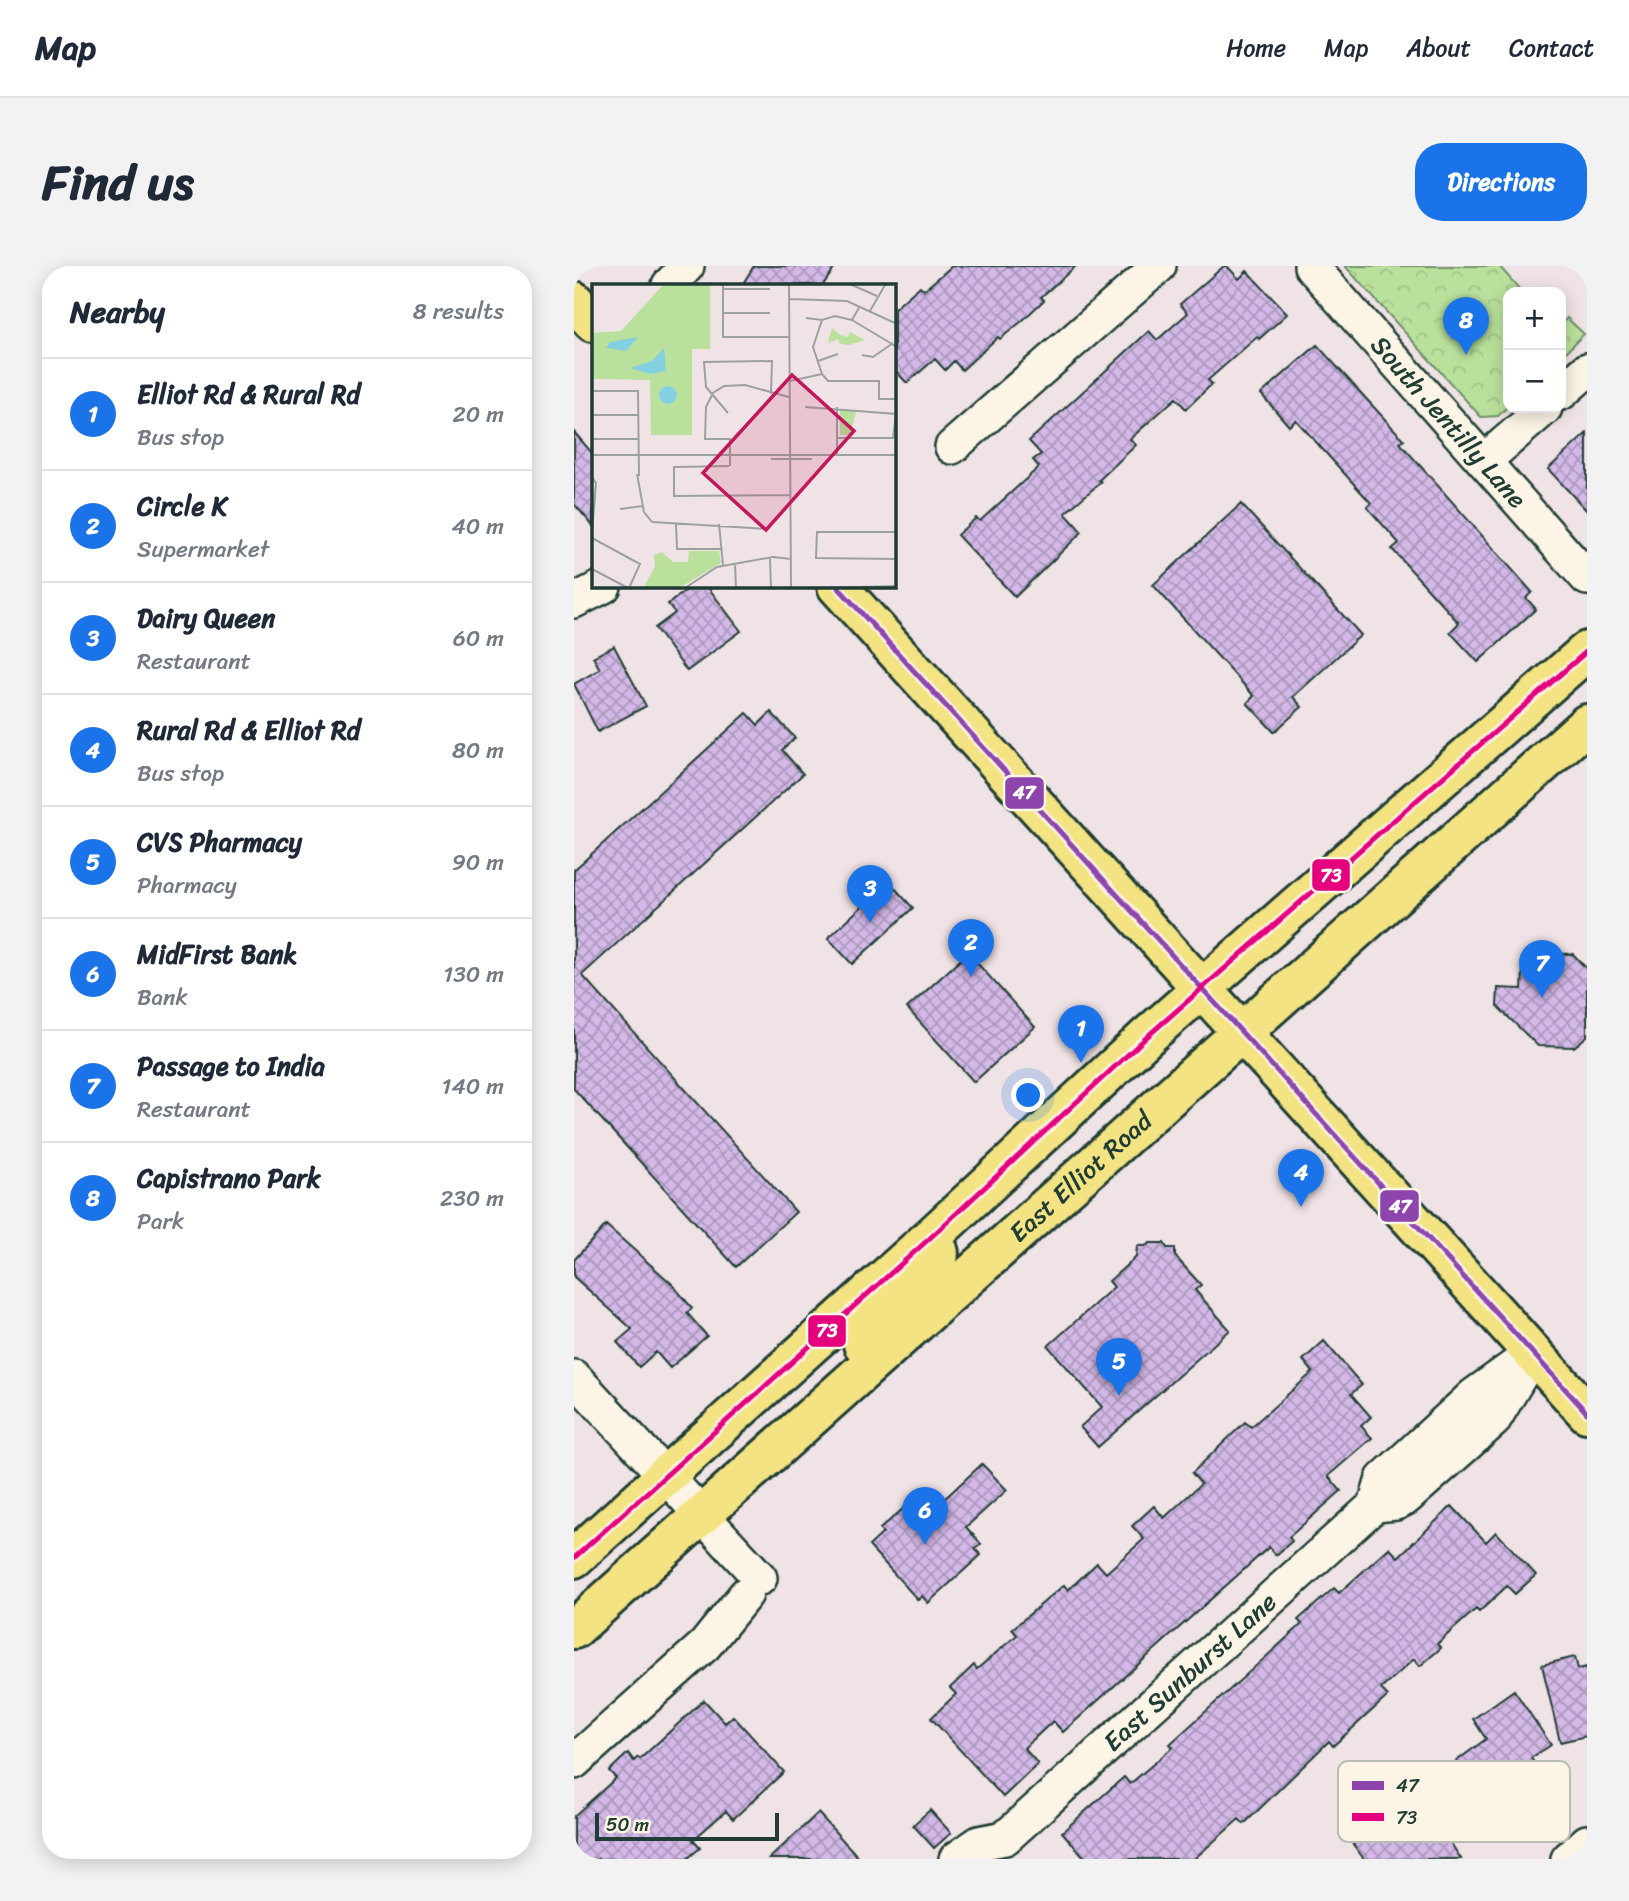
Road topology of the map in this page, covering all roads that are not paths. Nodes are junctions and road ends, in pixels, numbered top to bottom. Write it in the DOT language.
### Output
graph roads {
  1 [pos="687,266"];
  2 [pos="1159,266"];
  3 [pos="1311,266"];
  4 [pos="670,284"];
  5 [pos="574,301"];
  6 [pos="592,321"];
  7 [pos="1587,370"];
  8 [pos="1566,389"];
  9 [pos="1539,413"];
  10 [pos="952,447"];
  11 [pos="1484,461"];
  12 [pos="1587,578"];
  13 [pos="600,588"];
  14 [pos="839,588"];
  15 [pos="574,601"];
  16 [pos="1587,651"];
  17 [pos="1587,724"];
  18 [pos="1203,989"];
  19 [pos="1243,1033"];
  20 [pos="930,1238"];
  21 [pos="1533,1353"];
  22 [pos="574,1377"];
  23 [pos="843,1388"];
  24 [pos="1587,1413"];
  25 [pos="664,1476"];
  26 [pos="700,1516"];
  27 [pos="574,1558"];
  28 [pos="574,1629"];
  29 [pos="574,1762"];
  30 [pos="1587,1842"];
  31 [pos="1002,1848"];
  32 [pos="956,1859"];
  33 [pos="1568,1859"];
  1 -- 4 [label="street"];
  2 -- 10 [label="street"];
  3 -- 11 [label="street, South Jentilly Lane"];
  5 -- 6 [label="main road"];
  7 -- 8 [label="street"];
  9 -- 11 [label="street"];
  11 -- 12 [label="street, South Jentilly Lane"];
  13 -- 15 [label="street"];
  14 -- 18 [label="main road"];
  16 -- 18 [label="main road"];
  17 -- 19 [label="main road, East Elliot Road"];
  18 -- 19 [label="main road"];
  18 -- 20 [label="main road"];
  19 -- 21 [label="main road"];
  19 -- 23 [label="main road, East Elliot Road"];
  20 -- 23 [label="main road"];
  20 -- 25 [label="main road"];
  21 -- 24 [label="main road"];
  21 -- 31 [label="street, East Sunburst Lane"];
  22 -- 25 [label="street"];
  23 -- 26 [label="main road, East Elliot Road"];
  25 -- 26 [label="street"];
  25 -- 27 [label="main road"];
  26 -- 28 [label="main road, East Elliot Road"];
  26 -- 29 [label="street"];
  30 -- 33 [label="street"];
  31 -- 32 [label="street, East Sunburst Lane"];
}
